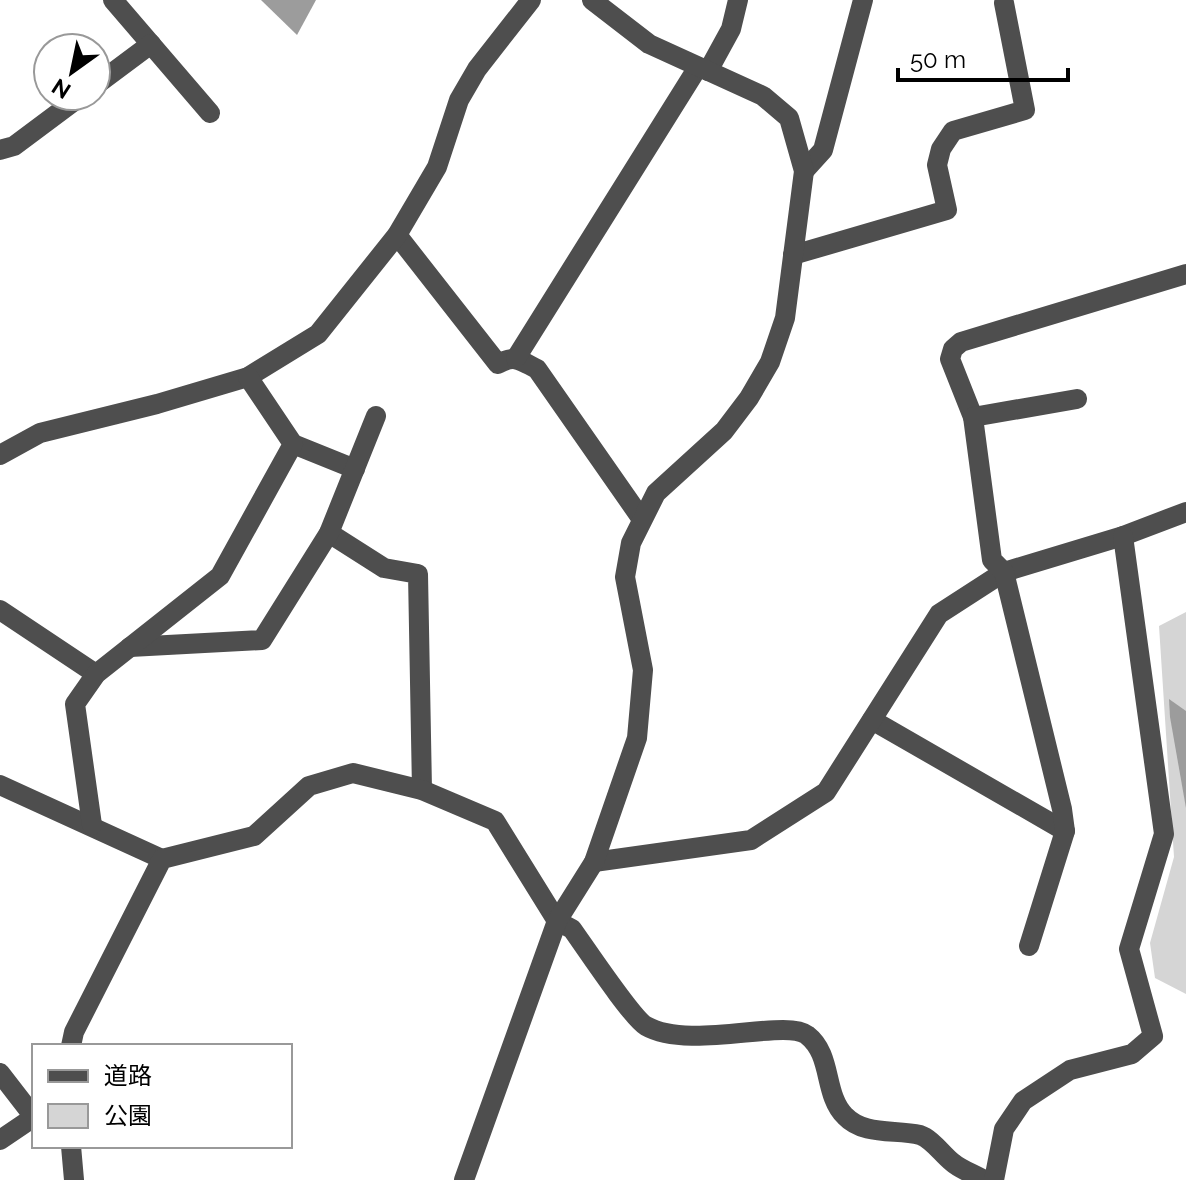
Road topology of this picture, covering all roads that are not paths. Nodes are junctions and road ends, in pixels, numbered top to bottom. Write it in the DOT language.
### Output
graph roads {
  1 [pos="113,0"];
  2 [pos="531,0"];
  3 [pos="592,0"];
  4 [pos="738,0"];
  5 [pos="863,0"];
  6 [pos="1004,3"];
  7 [pos="151,44"];
  8 [pos="703,69"];
  9 [pos="112,73"];
  10 [pos="60,112"];
  11 [pos="210,113"];
  12 [pos="0,150"];
  13 [pos="804,171"];
  14 [pos="397,235"];
  15 [pos="793,255"];
  16 [pos="1186,274"];
  17 [pos="516,358"];
  18 [pos="248,377"];
  19 [pos="1077,399"];
  20 [pos="376,416"];
  21 [pos="973,417"];
  22 [pos="293,444"];
  23 [pos="0,455"];
  24 [pos="355,469"];
  25 [pos="1186,512"];
  26 [pos="641,518"];
  27 [pos="329,533"];
  28 [pos="1123,536"];
  29 [pos="1004,572"];
  30 [pos="0,610"];
  31 [pos="130,647"];
  32 [pos="96,674"];
  33 [pos="872,720"];
  34 [pos="0,785"];
  35 [pos="422,790"];
  36 [pos="92,825"];
  37 [pos="1065,831"];
  38 [pos="162,859"];
  39 [pos="594,862"];
  40 [pos="557,921"];
  41 [pos="1029,946"];
  42 [pos="71,1044"];
  43 [pos="0,1073"];
  44 [pos="32,1114"];
  45 [pos="32,1118"];
  46 [pos="0,1140"];
  47 [pos="71,1148"];
  48 [pos="74,1180"];
  49 [pos="464,1180"];
  50 [pos="984,1180"];
  51 [pos="994,1180"];
  1 -- 7 [label="street"];
  2 -- 14 [label="street"];
  3 -- 8 [label="street"];
  4 -- 8 [label="street"];
  5 -- 13 [label="street"];
  6 -- 15 [label="street"];
  7 -- 9 [label="street"];
  7 -- 11 [label="street"];
  8 -- 13 [label="street"];
  8 -- 17 [label="street"];
  10 -- 12 [label="street"];
  13 -- 15 [label="street"];
  14 -- 17 [label="street"];
  14 -- 18 [label="street"];
  15 -- 26 [label="street"];
  16 -- 21 [label="street"];
  17 -- 26 [label="street"];
  18 -- 22 [label="street"];
  18 -- 23 [label="street"];
  19 -- 21 [label="street"];
  20 -- 24 [label="street"];
  21 -- 29 [label="street"];
  22 -- 24 [label="street"];
  22 -- 31 [label="street"];
  24 -- 27 [label="street"];
  25 -- 28 [label="street"];
  26 -- 39 [label="street"];
  27 -- 31 [label="street"];
  27 -- 35 [label="street"];
  28 -- 29 [label="street"];
  28 -- 51 [label="street"];
  29 -- 33 [label="street"];
  29 -- 37 [label="street"];
  30 -- 32 [label="street"];
  31 -- 32 [label="street"];
  32 -- 36 [label="street"];
  33 -- 37 [label="street"];
  33 -- 39 [label="street"];
  34 -- 36 [label="street"];
  35 -- 38 [label="street"];
  35 -- 40 [label="street"];
  36 -- 38 [label="street"];
  37 -- 41 [label="street"];
  38 -- 42 [label="street"];
  39 -- 40 [label="street"];
  40 -- 49 [label="street"];
  40 -- 50 [label="street"];
  43 -- 44 [label="street"];
  45 -- 46 [label="street"];
  47 -- 48 [label="street"];
}
